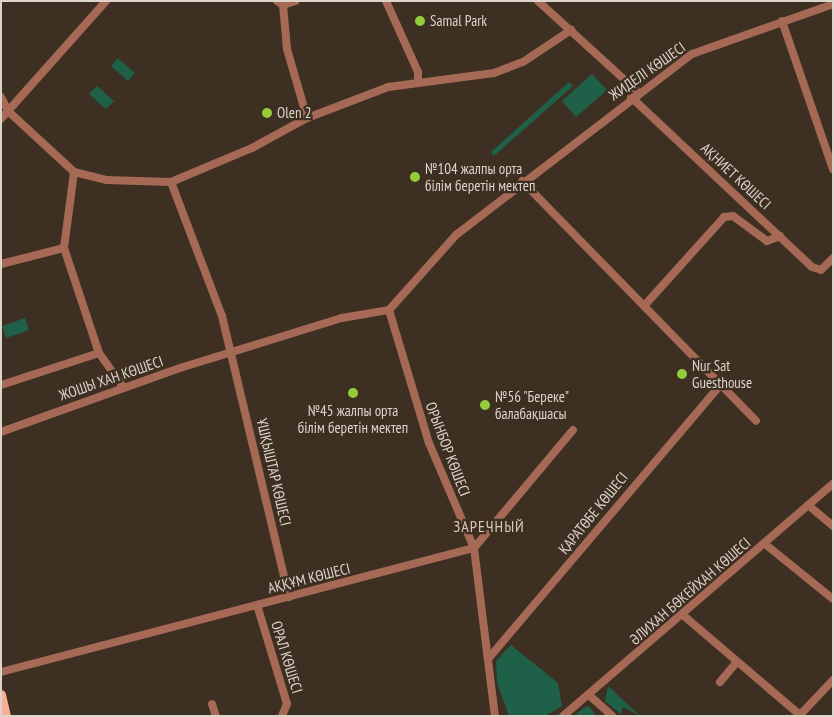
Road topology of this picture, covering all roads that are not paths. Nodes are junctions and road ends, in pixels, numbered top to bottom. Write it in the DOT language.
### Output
graph roads {
  1 [pos="106,1"];
  2 [pos="295,1"];
  3 [pos="386,1"];
  4 [pos="538,1"];
  5 [pos="280,3"];
  6 [pos="833,4"];
  7 [pos="782,21"];
  8 [pos="571,30"];
  9 [pos="418,82"];
  10 [pos="634,94"];
  11 [pos="1,98"];
  12 [pos="8,112"];
  13 [pos="307,118"];
  14 [pos="1,119"];
  15 [pos="833,169"];
  16 [pos="74,172"];
  17 [pos="522,181"];
  18 [pos="171,182"];
  19 [pos="780,236"];
  20 [pos="64,248"];
  21 [pos="833,258"];
  22 [pos="1,264"];
  23 [pos="644,306"];
  24 [pos="389,310"];
  25 [pos="99,353"];
  26 [pos="231,354"];
  27 [pos="1,385"];
  28 [pos="720,385"];
  29 [pos="124,388"];
  30 [pos="756,421"];
  31 [pos="573,430"];
  32 [pos="1,432"];
  33 [pos="833,484"];
  34 [pos="808,505"];
  35 [pos="833,526"];
  36 [pos="765,544"];
  37 [pos="474,548"];
  38 [pos="289,597"];
  39 [pos="833,599"];
  40 [pos="257,605"];
  41 [pos="684,616"];
  42 [pos="488,659"];
  43 [pos="736,663"];
  44 [pos="1,672"];
  45 [pos="833,680"];
  46 [pos="720,682"];
  47 [pos="1,695"];
  48 [pos="589,695"];
  49 [pos="212,704"];
  50 [pos="6,716"];
  51 [pos="216,716"];
  52 [pos="282,716"];
  53 [pos="495,716"];
  54 [pos="563,716"];
  55 [pos="612,716"];
  56 [pos="799,716"];
  1 -- 12 [label="street"];
  2 -- 5 [label="street"];
  3 -- 9 [label="street"];
  4 -- 8 [label="street, АҚНИЕТ КӨШЕСІ"];
  5 -- 13 [label="street"];
  6 -- 7 [label="street, ЖИДЕЛІ КӨШЕСІ"];
  7 -- 10 [label="street, ЖИДЕЛІ КӨШЕСІ"];
  7 -- 15 [label="street"];
  8 -- 9 [label="street"];
  8 -- 10 [label="street, АҚНИЕТ КӨШЕСІ"];
  9 -- 13 [label="street"];
  10 -- 17 [label="street, ЖИДЕЛІ КӨШЕСІ"];
  10 -- 19 [label="street, АҚНИЕТ КӨШЕСІ"];
  11 -- 12 [label="street"];
  12 -- 14 [label="street"];
  12 -- 16 [label="street"];
  13 -- 18 [label="street"];
  16 -- 18 [label="street"];
  16 -- 20 [label="street"];
  17 -- 23 [label="street"];
  17 -- 24 [label="street, ЖИДЕЛІ КӨШЕСІ"];
  18 -- 26 [label="street, ҰШҚЫШТАР КӨШЕСІ"];
  19 -- 21 [label="street, АҚНИЕТ КӨШЕСІ"];
  19 -- 23 [label="street"];
  20 -- 22 [label="street"];
  20 -- 25 [label="street"];
  23 -- 28 [label="street"];
  24 -- 26 [label="street, ЖОШЫ ХАН КӨШЕСІ"];
  24 -- 37 [label="street, ОРЫНБОР КӨШЕСІ"];
  25 -- 27 [label="street"];
  25 -- 29 [label="street"];
  26 -- 29 [label="street, ЖОШЫ ХАН КӨШЕСІ"];
  26 -- 38 [label="street, ҰШҚЫШТАР КӨШЕСІ"];
  28 -- 30 [label="street"];
  28 -- 42 [label="street, ҚАРАТӨБЕ КӨШЕСІ"];
  29 -- 32 [label="street, ЖОШЫ ХАН КӨШЕСІ"];
  31 -- 37 [label="street"];
  33 -- 34 [label="street, ӘЛИХАН БӨКЕЙХАН КӨШЕСІ"];
  34 -- 35 [label="street"];
  34 -- 36 [label="street, ӘЛИХАН БӨКЕЙХАН КӨШЕСІ"];
  36 -- 39 [label="street"];
  36 -- 41 [label="street, ӘЛИХАН БӨКЕЙХАН КӨШЕСІ"];
  37 -- 38 [label="street, АҚҚҰМ КӨШЕСІ"];
  37 -- 42 [label="street, ОРЫНБОР КӨШЕСІ"];
  38 -- 40 [label="street, АҚҚҰМ КӨШЕСІ"];
  40 -- 44 [label="street, АҚҚҰМ КӨШЕСІ"];
  40 -- 52 [label="street, ОРАЛ КӨШЕСІ"];
  41 -- 43 [label="street"];
  41 -- 48 [label="street, ӘЛИХАН БӨКЕЙХАН КӨШЕСІ"];
  42 -- 53 [label="street, ОРЫНБОР КӨШЕСІ"];
  43 -- 46 [label="street"];
  43 -- 56 [label="street"];
  45 -- 56 [label="street"];
  47 -- 50 [label="main road"];
  48 -- 54 [label="street, ӘЛИХАН БӨКЕЙХАН КӨШЕСІ"];
  48 -- 55 [label="street"];
  49 -- 51 [label="street"];
}
